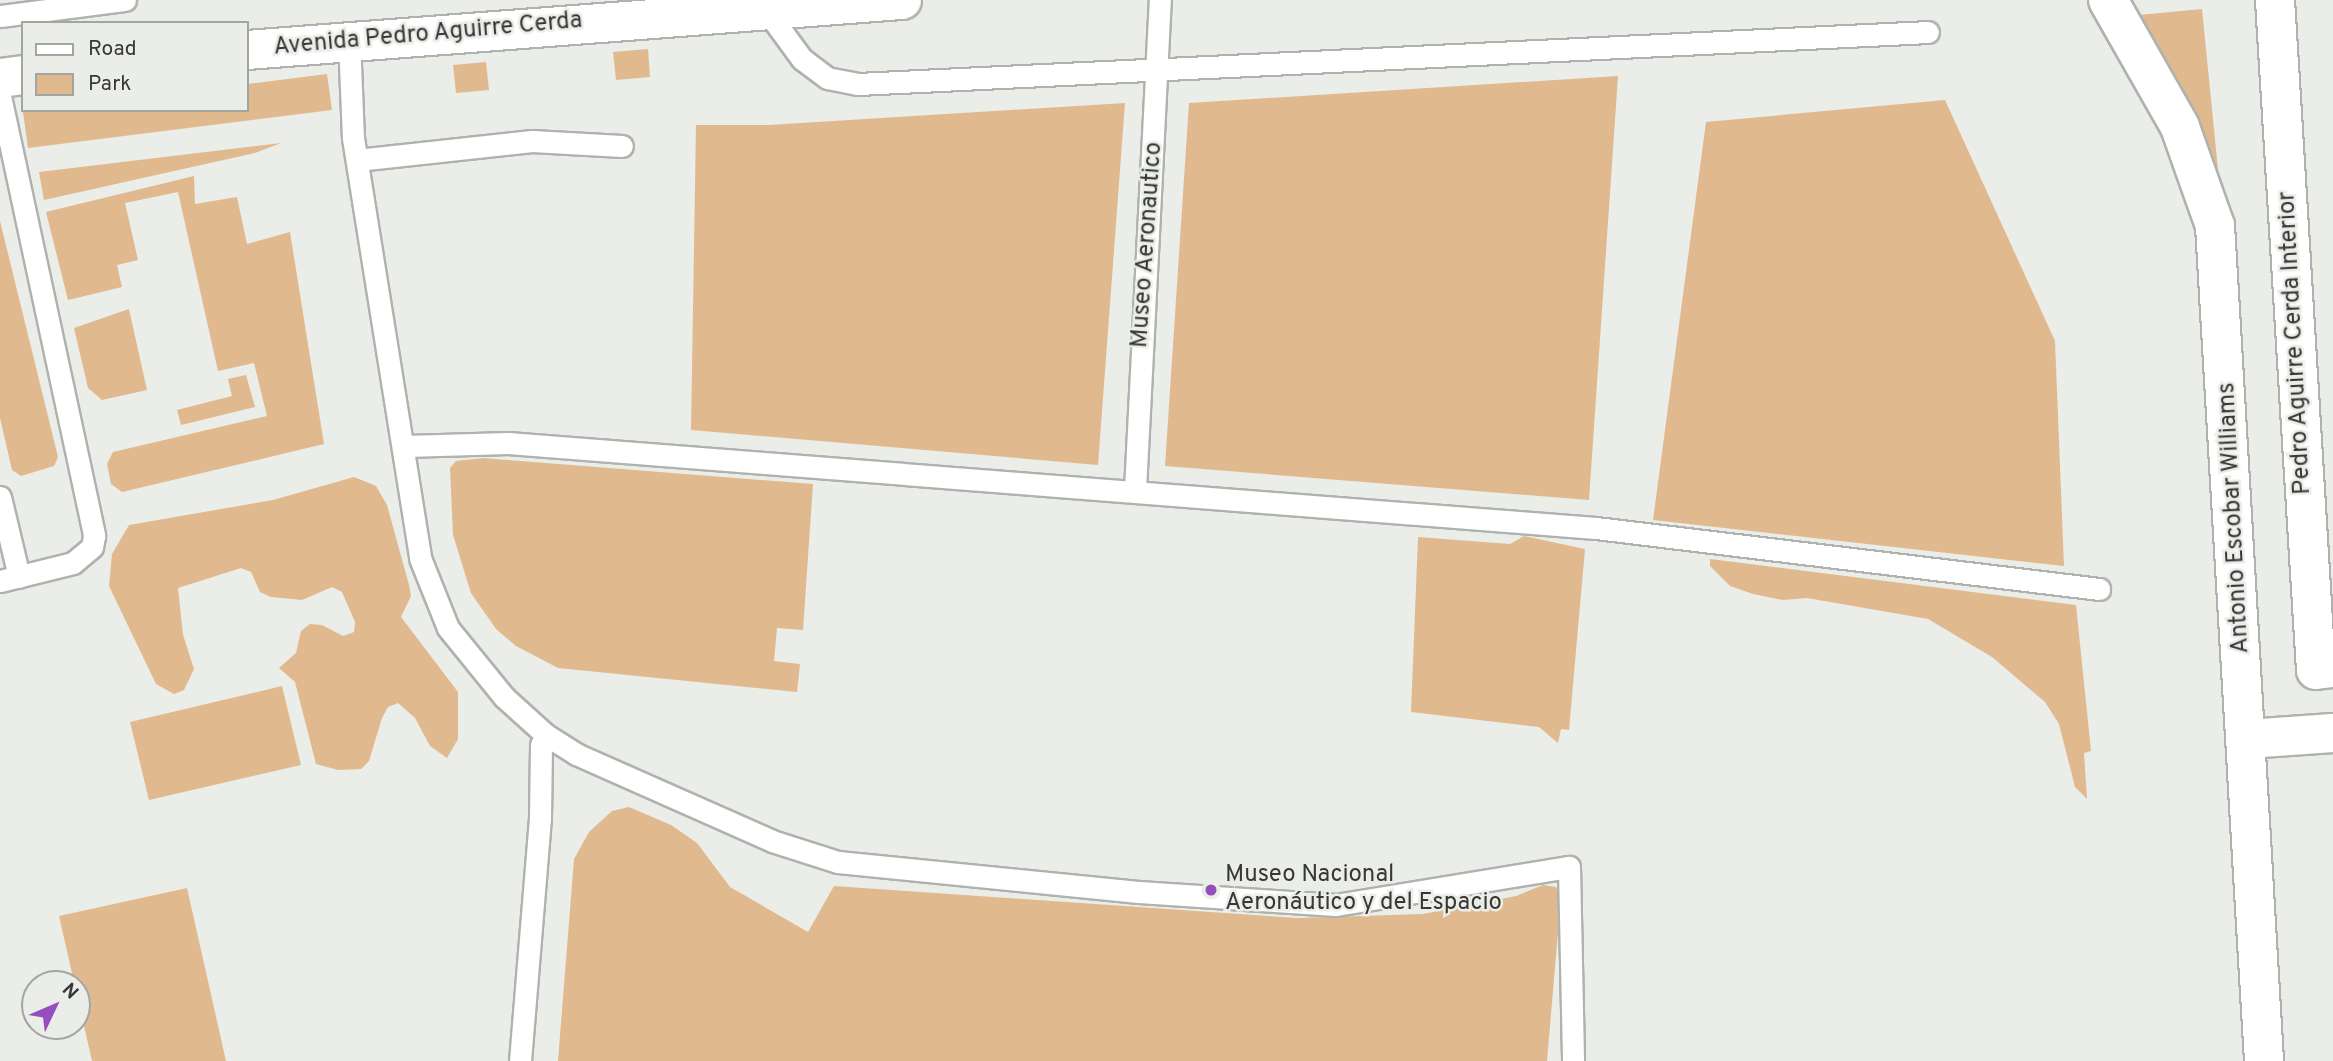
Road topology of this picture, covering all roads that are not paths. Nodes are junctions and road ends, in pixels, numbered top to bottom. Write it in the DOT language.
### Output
graph roads {
  1 [pos="125,0"];
  2 [pos="902,0"];
  3 [pos="1160,0"];
  4 [pos="2108,0"];
  5 [pos="2275,0"];
  6 [pos="766,10"];
  7 [pos="0,16"];
  8 [pos="1928,32"];
  9 [pos="349,39"];
  10 [pos="248,50"];
  11 [pos="1158,70"];
  12 [pos="21,75"];
  13 [pos="0,78"];
  14 [pos="0,96"];
  15 [pos="622,146"];
  16 [pos="356,160"];
  17 [pos="405,446"];
  18 [pos="1135,490"];
  19 [pos="0,497"];
  20 [pos="9,579"];
  21 [pos="2099,589"];
  22 [pos="2333,668"];
  23 [pos="2333,733"];
  24 [pos="546,735"];
  25 [pos="2247,739"];
  26 [pos="520,1061"];
  27 [pos="1573,1061"];
  28 [pos="2264,1061"];
  1 -- 7 [label="lane"];
  2 -- 6 [label="street, Avenida Pedro Aguirre Cerda"];
  3 -- 11 [label="lane, Museo Aeronautico"];
  4 -- 25 [label="street, Antonio Escobar Williams"];
  5 -- 22 [label="street, Pedro Aguirre Cerda Interior"];
  6 -- 9 [label="street, Avenida Pedro Aguirre Cerda"];
  6 -- 11 [label="lane"];
  8 -- 11 [label="lane"];
  9 -- 10 [label="street, Avenida Pedro Aguirre Cerda"];
  9 -- 16 [label="lane"];
  11 -- 18 [label="lane, Museo Aeronautico"];
  12 -- 13 [label="street"];
  14 -- 20 [label="lane"];
  15 -- 16 [label="lane"];
  16 -- 17 [label="lane"];
  17 -- 18 [label="lane"];
  17 -- 24 [label="lane"];
  18 -- 21 [label="lane"];
  19 -- 20 [label="lane"];
  23 -- 25 [label="street"];
  24 -- 26 [label="lane"];
  24 -- 27 [label="lane"];
  25 -- 28 [label="street, Antonio Escobar Williams"];
}
